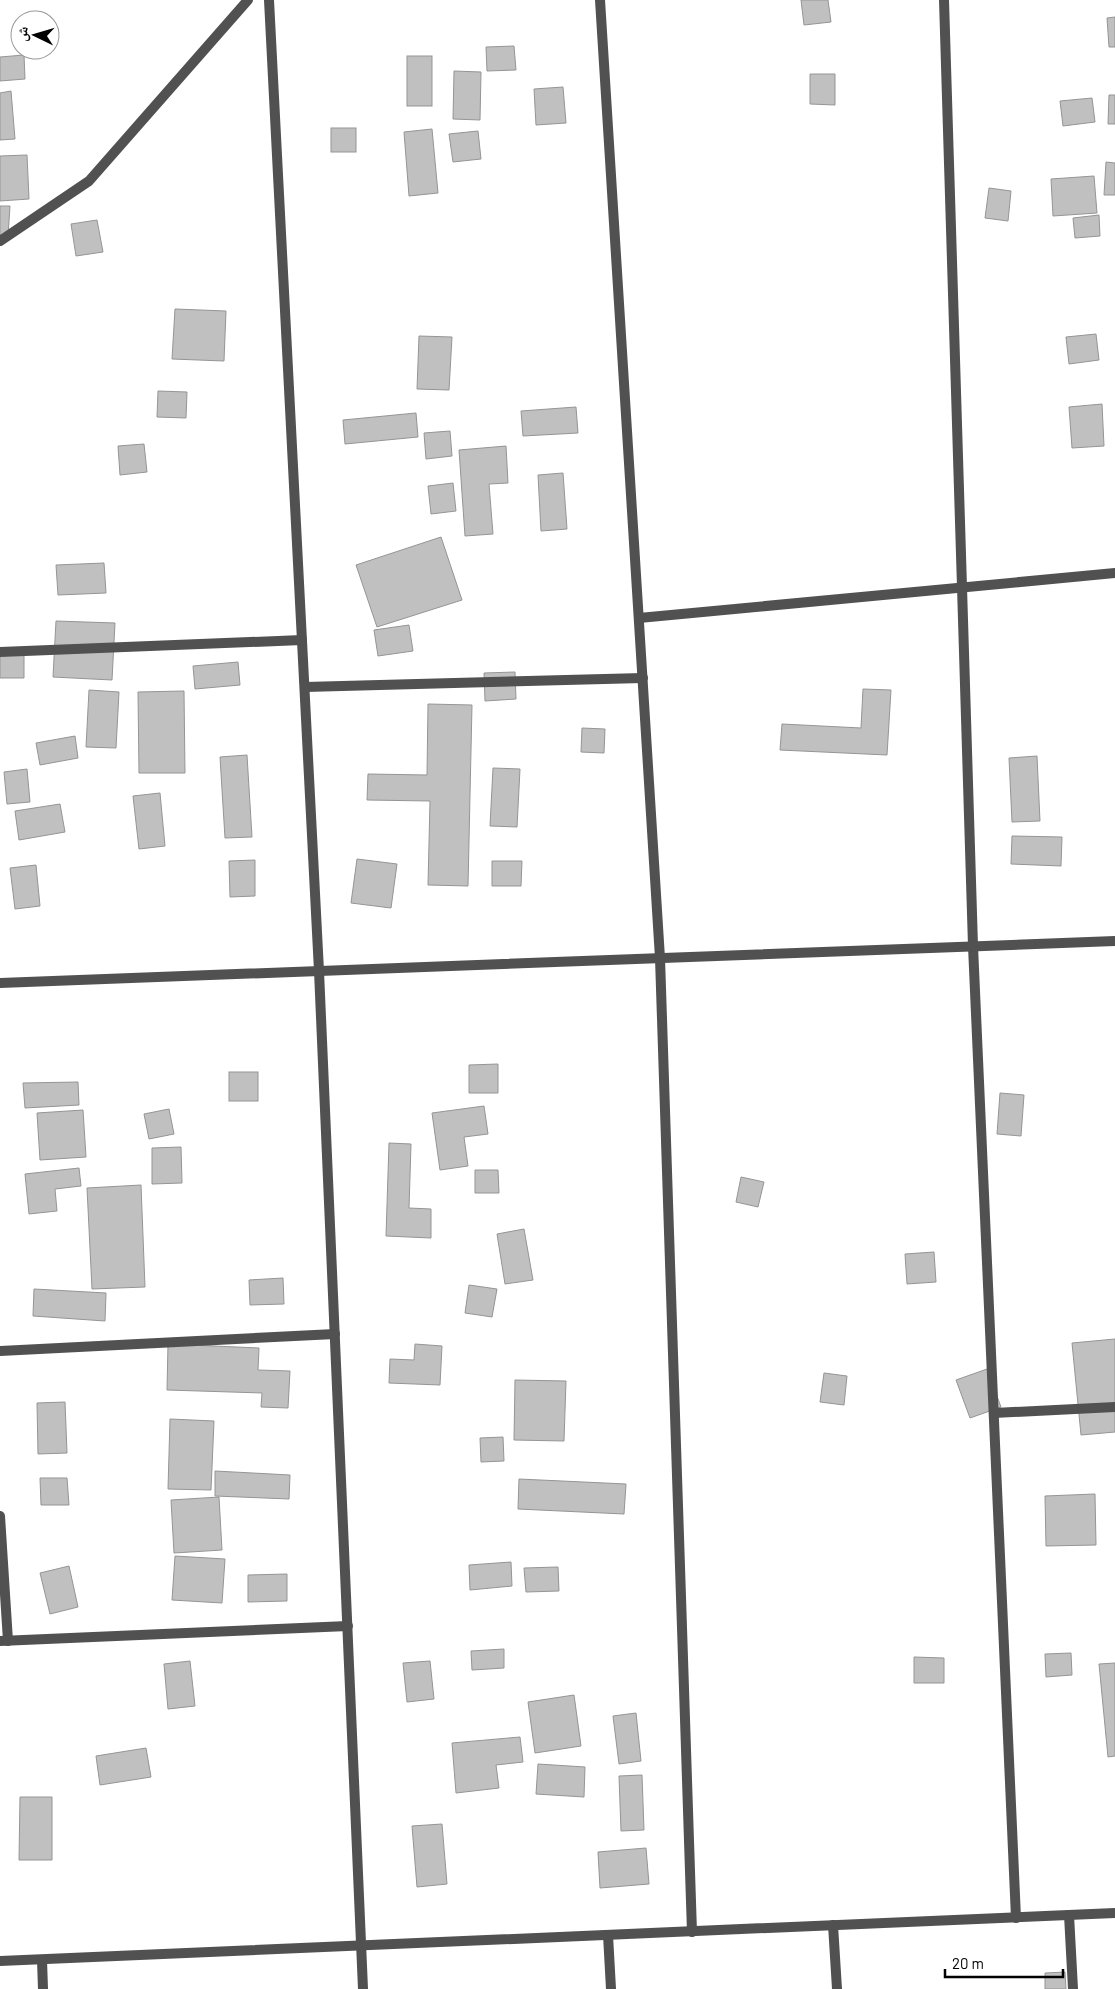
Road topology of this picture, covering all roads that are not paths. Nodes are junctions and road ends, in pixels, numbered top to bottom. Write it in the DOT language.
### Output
graph roads {
  1 [pos="248,0"];
  2 [pos="269,0"];
  3 [pos="600,0"];
  4 [pos="944,0"];
  5 [pos="0,241"];
  6 [pos="1115,573"];
  7 [pos="962,588"];
  8 [pos="639,618"];
  9 [pos="302,640"];
  10 [pos="0,652"];
  11 [pos="643,678"];
  12 [pos="305,687"];
  13 [pos="1115,940"];
  14 [pos="973,946"];
  15 [pos="660,958"];
  16 [pos="319,971"];
  17 [pos="0,983"];
  18 [pos="335,1334"];
  19 [pos="0,1351"];
  20 [pos="1115,1407"];
  21 [pos="994,1413"];
  22 [pos="0,1516"];
  23 [pos="348,1626"];
  24 [pos="4,1641"];
  25 [pos="1115,1914"];
  26 [pos="1069,1915"];
  27 [pos="1016,1918"];
  28 [pos="833,1926"];
  29 [pos="692,1932"];
  30 [pos="608,1935"];
  31 [pos="361,1946"];
  32 [pos="42,1960"];
  33 [pos="0,1961"];
  34 [pos="43,1989"];
  35 [pos="363,1989"];
  36 [pos="611,1989"];
  37 [pos="837,1989"];
  38 [pos="1073,1989"];
  1 -- 5 [label="street"];
  2 -- 9 [label="street"];
  3 -- 8 [label="street"];
  4 -- 7 [label="street"];
  6 -- 7 [label="street"];
  7 -- 8 [label="street"];
  7 -- 14 [label="street"];
  8 -- 11 [label="street"];
  9 -- 10 [label="street"];
  9 -- 12 [label="street"];
  11 -- 12 [label="street"];
  11 -- 15 [label="street"];
  12 -- 16 [label="street"];
  13 -- 14 [label="street"];
  14 -- 15 [label="street"];
  14 -- 21 [label="street"];
  15 -- 16 [label="street"];
  15 -- 29 [label="street"];
  16 -- 17 [label="street"];
  16 -- 18 [label="street"];
  18 -- 19 [label="street"];
  18 -- 23 [label="street"];
  20 -- 21 [label="street"];
  21 -- 27 [label="street"];
  22 -- 24 [label="street"];
  23 -- 24 [label="street"];
  23 -- 31 [label="street"];
  25 -- 26 [label="street"];
  26 -- 27 [label="street"];
  26 -- 38 [label="street"];
  27 -- 28 [label="street"];
  28 -- 29 [label="street"];
  28 -- 37 [label="street"];
  29 -- 30 [label="street"];
  30 -- 31 [label="street"];
  30 -- 36 [label="street"];
  31 -- 32 [label="street"];
  31 -- 35 [label="street"];
  32 -- 33 [label="street"];
  32 -- 34 [label="street"];
}
